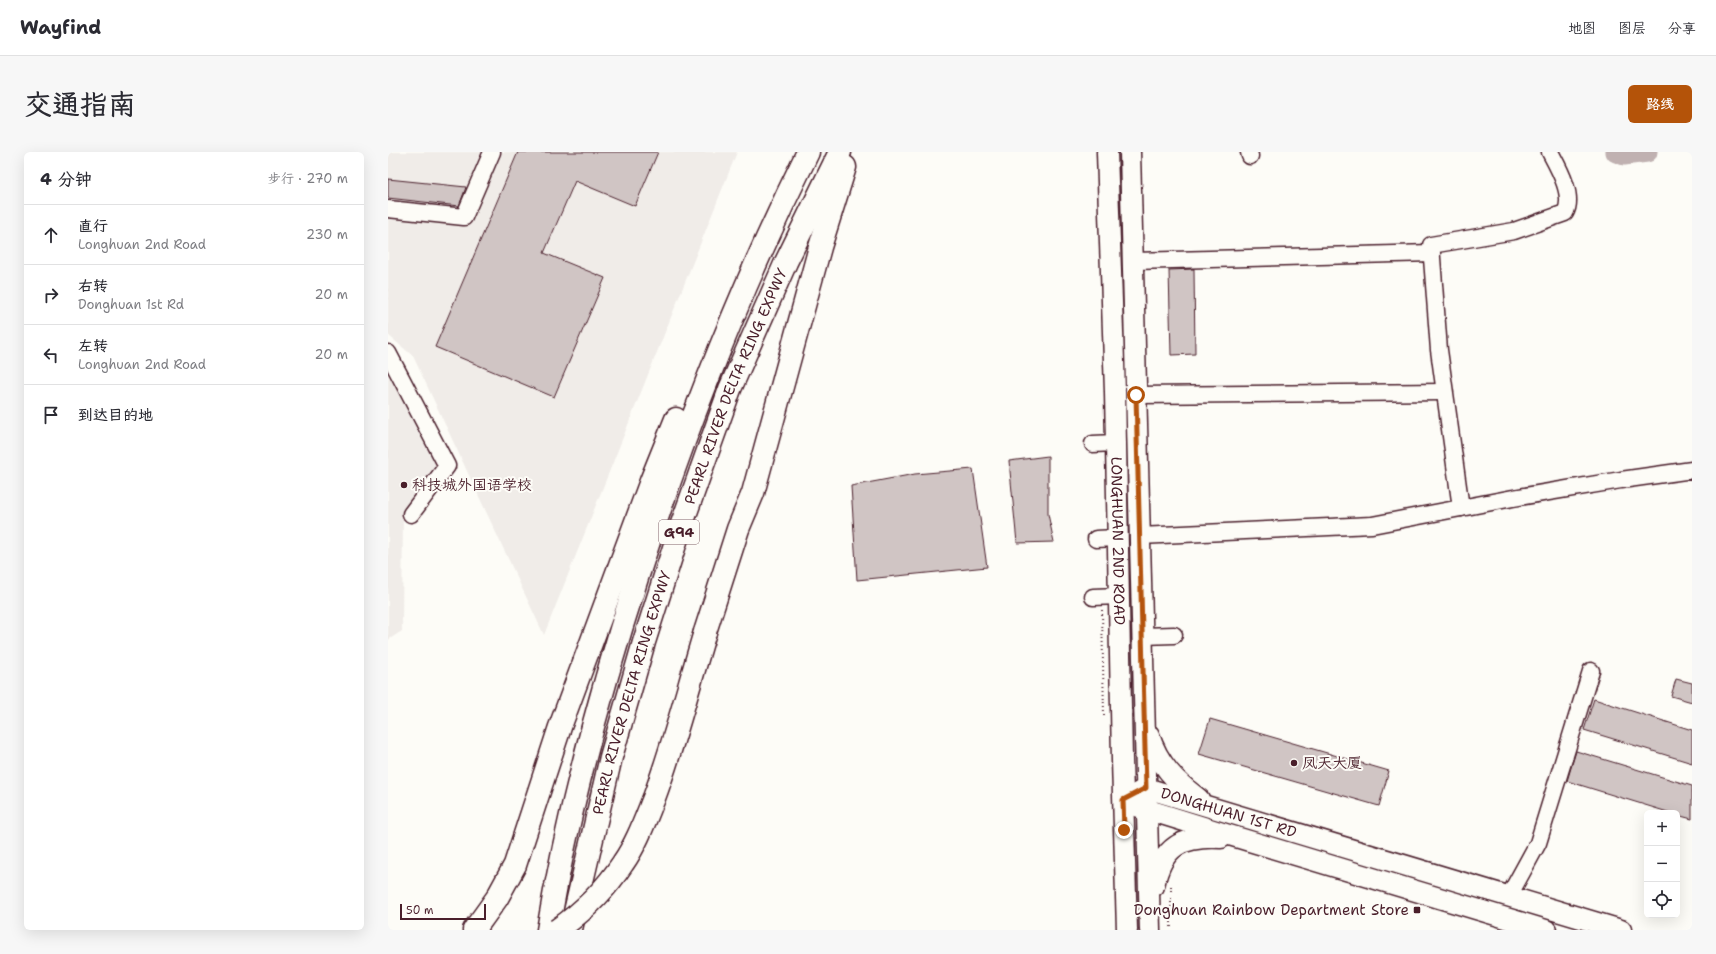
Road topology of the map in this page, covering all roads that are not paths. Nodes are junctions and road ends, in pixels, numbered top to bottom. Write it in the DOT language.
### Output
graph roads {
  1 [pos="492,152"];
  2 [pos="808,152"];
  3 [pos="840,152"];
  4 [pos="850,152"];
  5 [pos="1107,152"];
  6 [pos="1130,152"];
  7 [pos="1550,152"];
  8 [pos="789,191"];
  9 [pos="388,209"];
  10 [pos="1432,253"];
  11 [pos="1134,260"];
  12 [pos="388,352"];
  13 [pos="1444,392"];
  14 [pos="1136,395"];
  15 [pos="1115,443"];
  16 [pos="1093,444"];
  17 [pos="1692,470"];
  18 [pos="1461,508"];
  19 [pos="410,514"];
  20 [pos="1140,536"];
  21 [pos="1096,538"];
  22 [pos="1117,538"];
  23 [pos="1119,596"];
  24 [pos="1093,597"];
  25 [pos="1174,635"];
  26 [pos="1142,636"];
  27 [pos="1592,671"];
  28 [pos="1145,716"];
  29 [pos="1146,788"];
  30 [pos="1123,800"];
  31 [pos="1147,810"];
  32 [pos="1217,810"];
  33 [pos="1244,840"];
  34 [pos="1509,896"];
  35 [pos="1150,909"];
  36 [pos="474,930"];
  37 [pos="548,930"];
  38 [pos="558,930"];
  39 [pos="571,930"];
  40 [pos="1127,930"];
  41 [pos="1150,930"];
  42 [pos="1546,930"];
  43 [pos="1621,930"];
  1 -- 9 [label="street"];
  2 -- 8 [label="highway, PEARL RIVER DELTA RING EXPWY / G94"];
  3 -- 39 [label="highway, PEARL RIVER DELTA RING EXPWY / G94"];
  4 -- 38 [label="highway, bridge"];
  5 -- 15 [label="main road, LONGHUAN 2ND ROAD"];
  6 -- 11 [label="main road, LONGHUAN 2ND ROAD"];
  7 -- 10 [label="street"];
  8 -- 36 [label="highway"];
  8 -- 37 [label="highway, PEARL RIVER DELTA RING EXPWY / G94"];
  10 -- 11 [label="street"];
  10 -- 13 [label="street"];
  11 -- 14 [label="main road, LONGHUAN 2ND ROAD"];
  12 -- 19 [label="street"];
  13 -- 14 [label="street"];
  13 -- 18 [label="street"];
  14 -- 20 [label="main road, LONGHUAN 2ND ROAD"];
  15 -- 16 [label="street"];
  15 -- 22 [label="main road, LONGHUAN 2ND ROAD"];
  17 -- 18 [label="street"];
  18 -- 20 [label="street"];
  20 -- 26 [label="main road, LONGHUAN 2ND ROAD"];
  21 -- 22 [label="street"];
  22 -- 23 [label="main road, LONGHUAN 2ND ROAD"];
  23 -- 24 [label="street"];
  23 -- 30 [label="main road, LONGHUAN 2ND ROAD"];
  25 -- 26 [label="street"];
  26 -- 28 [label="main road, LONGHUAN 2ND ROAD"];
  27 -- 34 [label="street"];
  28 -- 29 [label="main road, LONGHUAN 2ND ROAD"];
  28 -- 32 [label="main road"];
  29 -- 30 [label="main road, DONGHUAN 1ST RD"];
  29 -- 31 [label="main road, LONGHUAN 2ND ROAD"];
  29 -- 32 [label="main road, DONGHUAN 1ST RD"];
  30 -- 31 [label="main road, DONGHUAN 1ST RD"];
  30 -- 40 [label="main road, LONGHUAN 2ND ROAD"];
  31 -- 33 [label="main road, DONGHUAN 1ST RD"];
  31 -- 35 [label="main road, LONGHUAN 2ND ROAD"];
  32 -- 34 [label="main road, DONGHUAN 1ST RD"];
  33 -- 35 [label="main road"];
  33 -- 42 [label="main road, DONGHUAN 1ST RD"];
  34 -- 43 [label="main road, DONGHUAN 1ST RD"];
  35 -- 41 [label="main road, LONGHUAN 2ND ROAD"];
}
